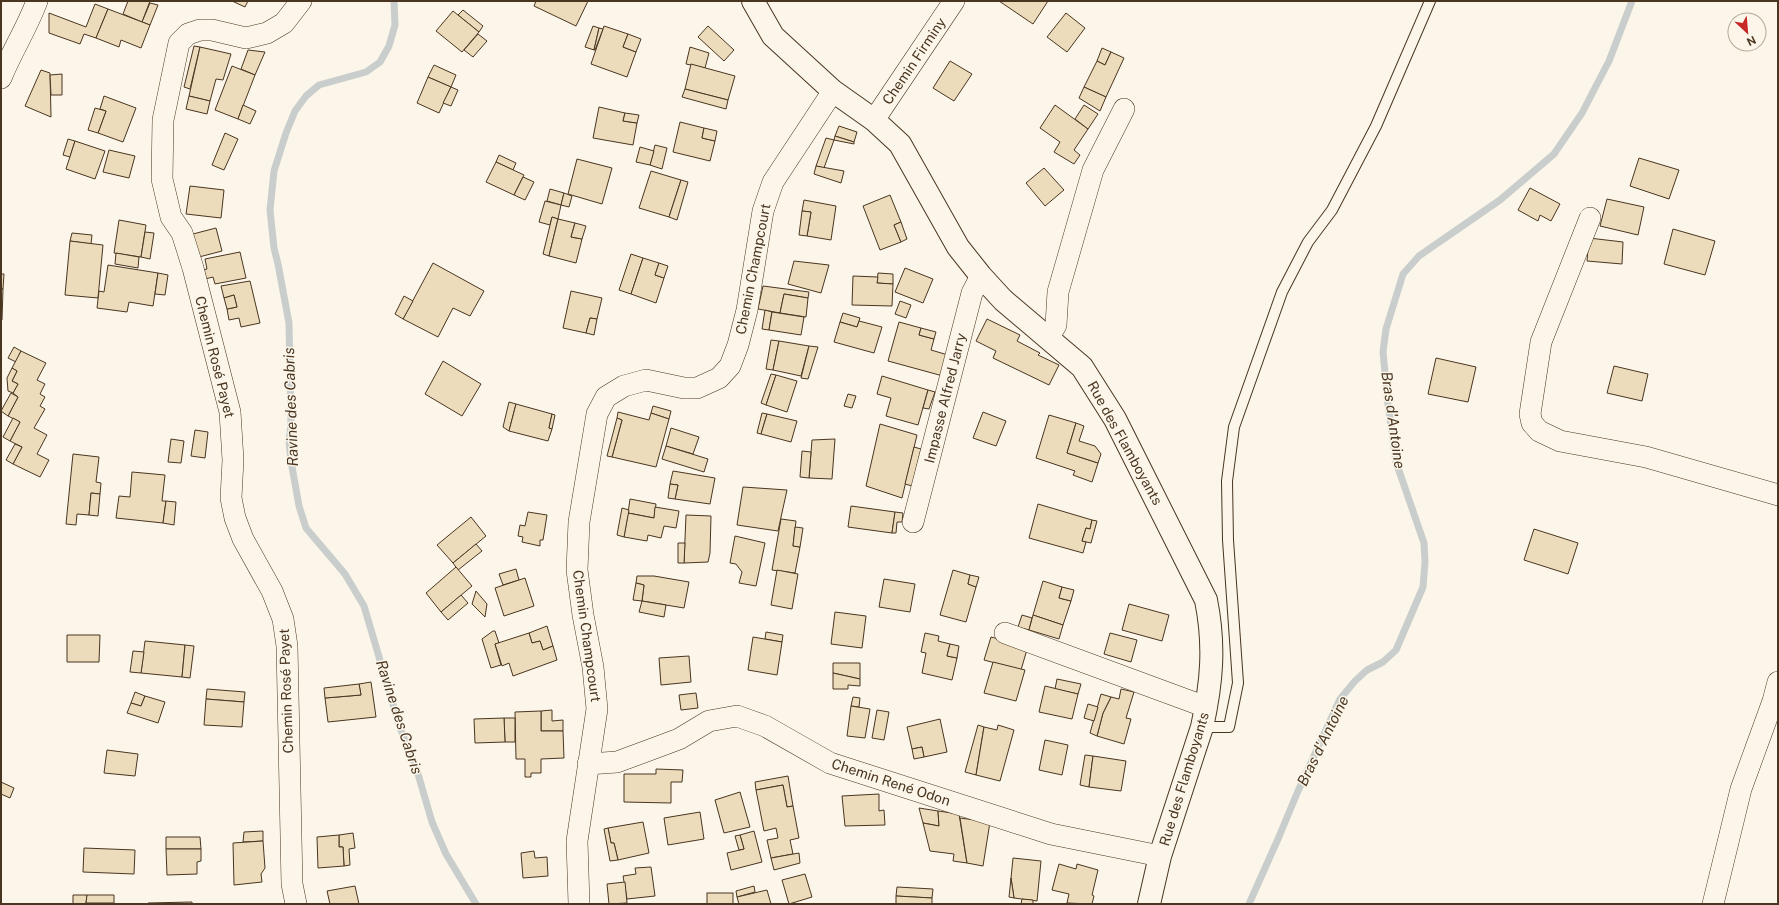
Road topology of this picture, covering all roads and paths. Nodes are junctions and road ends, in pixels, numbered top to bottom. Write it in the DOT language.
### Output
graph roads {
  1 [pos="38,1"];
  2 [pos="301,1"];
  3 [pos="753,1"];
  4 [pos="954,1"];
  5 [pos="1430,1"];
  6 [pos="1,78"];
  7 [pos="833,91"];
  8 [pos="1124,109"];
  9 [pos="874,120"];
  10 [pos="1590,218"];
  11 [pos="981,276"];
  12 [pos="1049,337"];
  13 [pos="1778,494"];
  14 [pos="913,522"];
  15 [pos="1005,633"];
  16 [pos="1778,682"];
  17 [pos="1204,717"];
  18 [pos="588,764"];
  19 [pos="1160,856"];
  20 [pos="296,904"];
  21 [pos="579,904"];
  22 [pos="1149,904"];
  23 [pos="1713,904"];
  1 -- 6 [label="street"];
  2 -- 20 [label="street, Chemin Rosé Payet"];
  3 -- 7 [label="main road, Rue des Flamboyants"];
  4 -- 9 [label="street, Chemin Firminy"];
  5 -- 17 [label="lane"];
  7 -- 9 [label="main road, Rue des Flamboyants"];
  7 -- 18 [label="street, Chemin Champcourt"];
  8 -- 12 [label="street"];
  9 -- 11 [label="main road, Rue des Flamboyants"];
  10 -- 13 [label="street"];
  11 -- 12 [label="main road, Rue des Flamboyants"];
  11 -- 14 [label="street, Impasse Alfred Jarry"];
  12 -- 17 [label="main road, Rue des Flamboyants"];
  15 -- 17 [label="street"];
  16 -- 23 [label="street"];
  17 -- 19 [label="main road, Rue des Flamboyants"];
  18 -- 19 [label="street, Chemin René Odon"];
  18 -- 21 [label="street, Chemin Champcourt"];
  19 -- 22 [label="main road, Rue des Flamboyants"];
}
